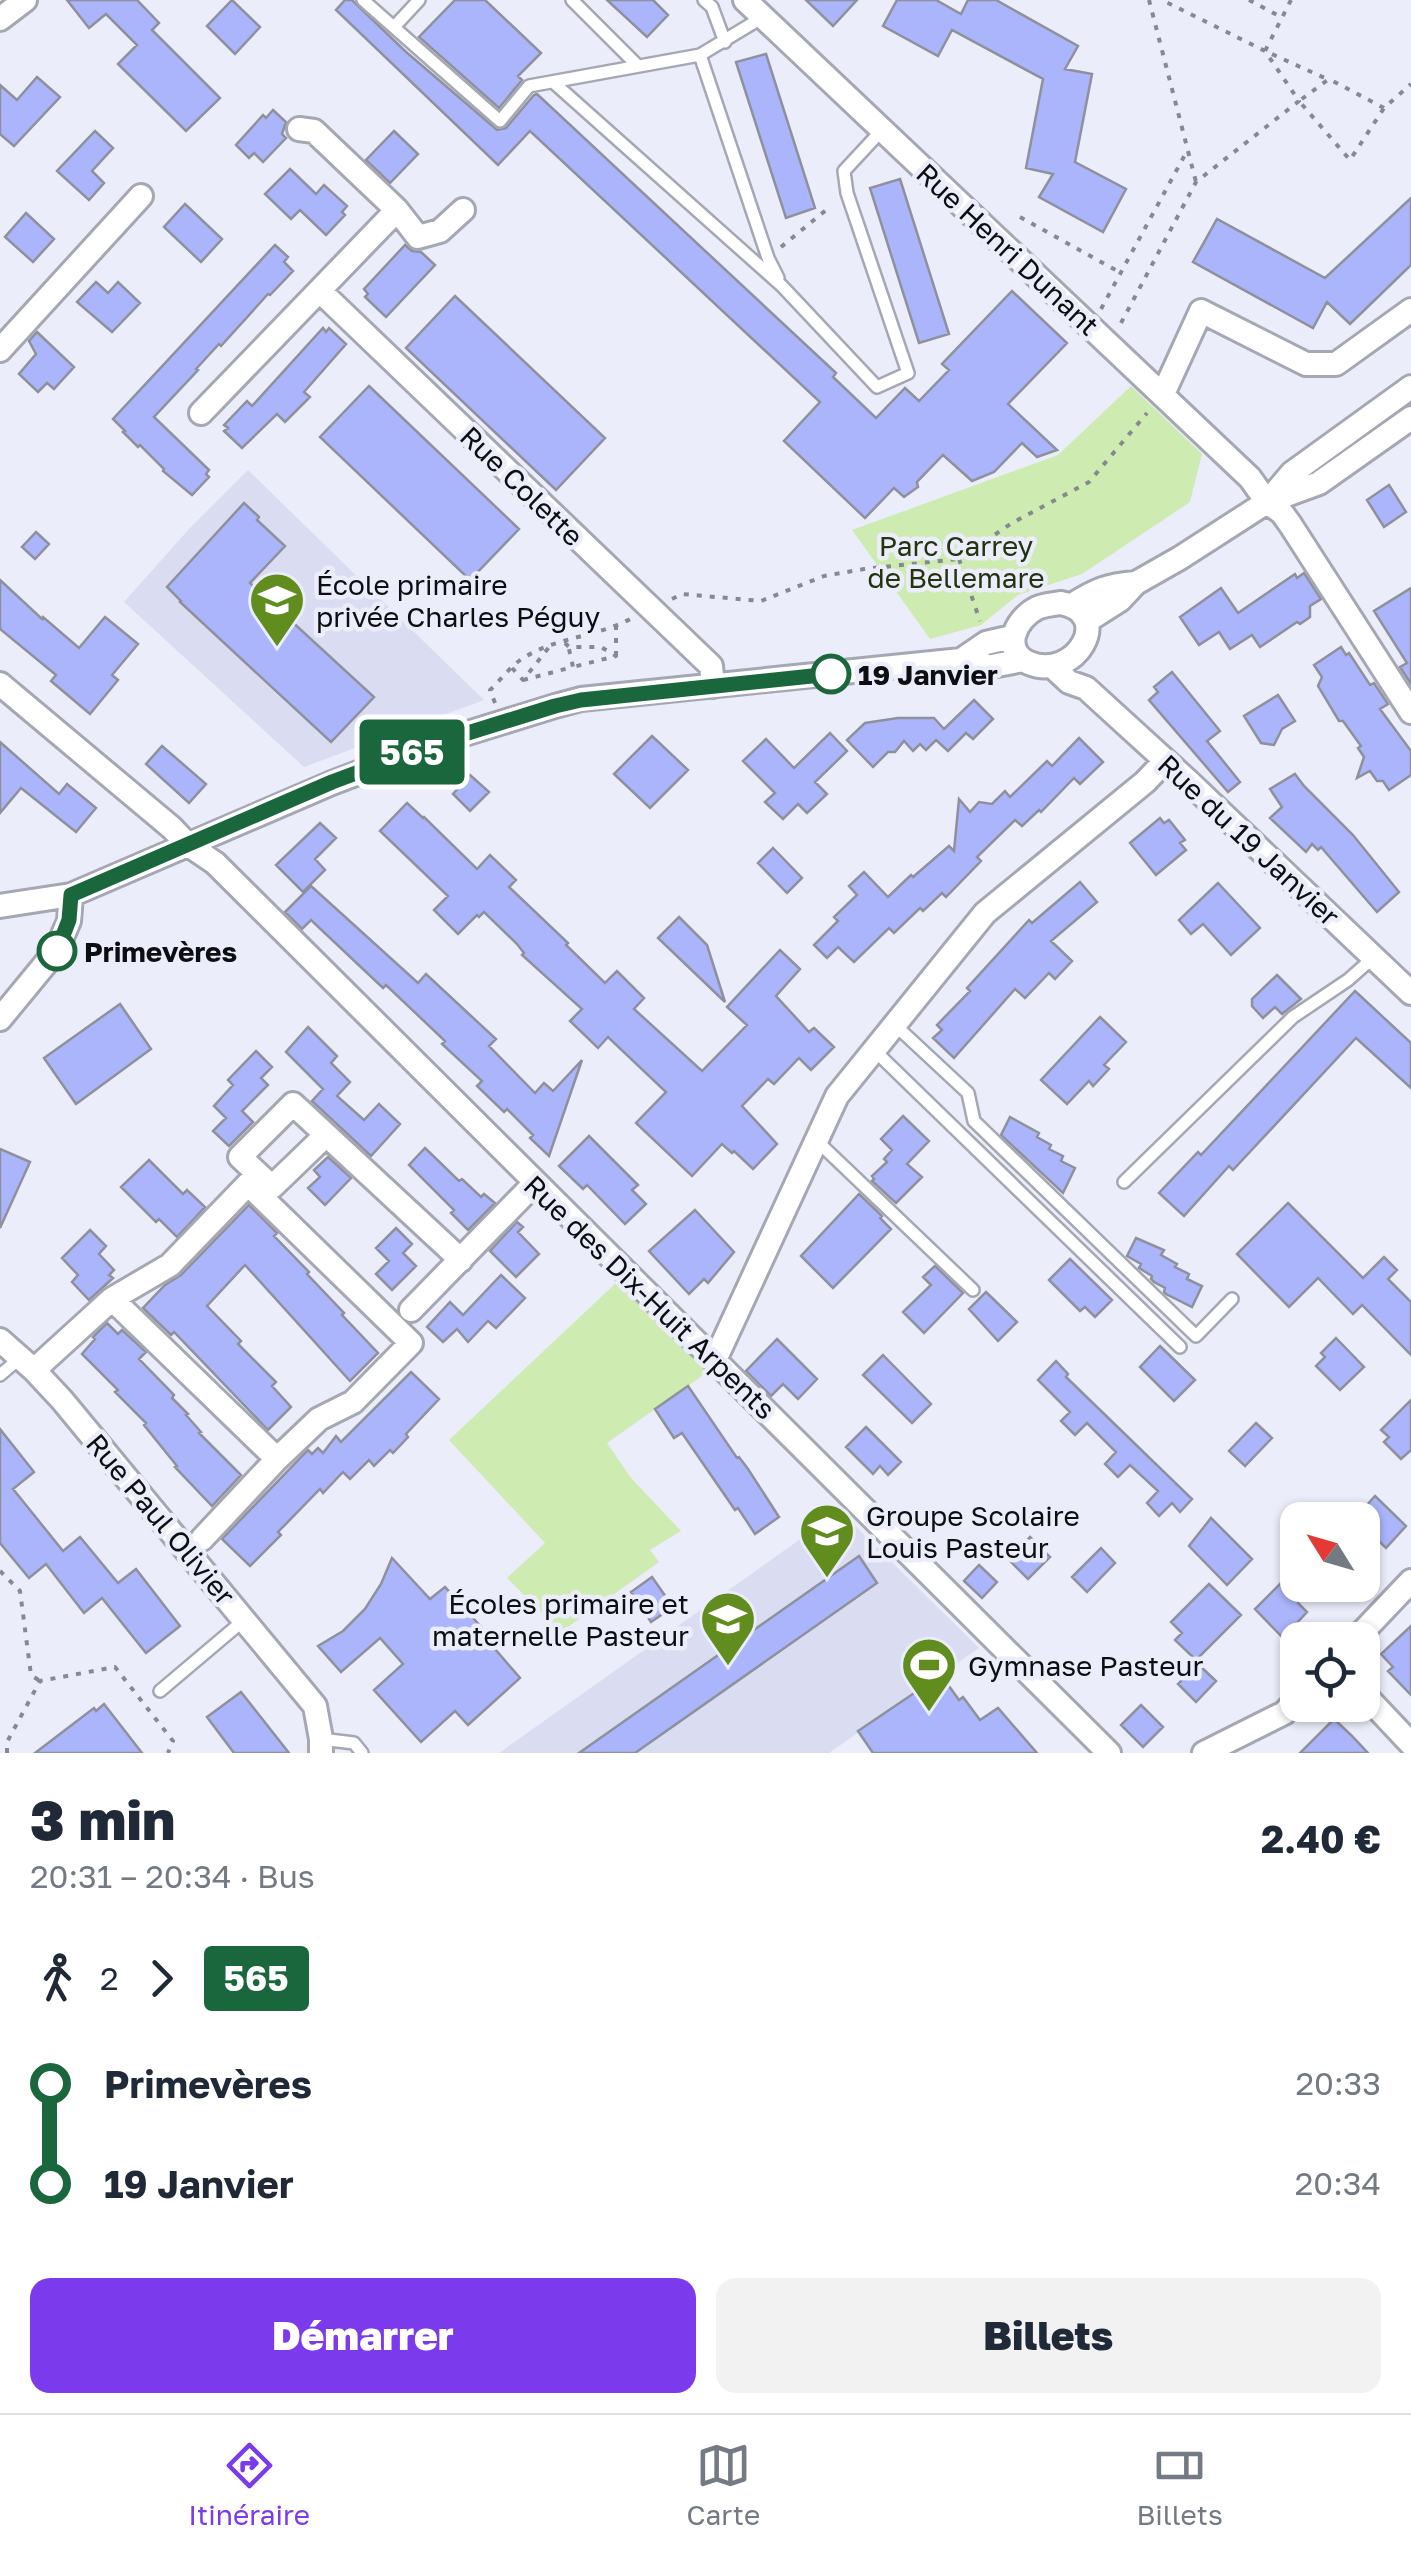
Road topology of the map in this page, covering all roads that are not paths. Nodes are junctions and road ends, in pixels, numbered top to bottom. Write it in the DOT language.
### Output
graph roads {
  1 [pos="25,0"];
  2 [pos="363,0"];
  3 [pos="419,0"];
  4 [pos="572,0"];
  5 [pos="704,0"];
  6 [pos="745,0"];
  7 [pos="1,17"];
  8 [pos="763,17"];
  9 [pos="394,27"];
  10 [pos="725,42"];
  11 [pos="700,55"];
  12 [pos="638,66"];
  13 [pos="553,82"];
  14 [pos="299,130"];
  15 [pos="882,130"];
  16 [pos="140,196"];
  17 [pos="397,210"];
  18 [pos="463,210"];
  19 [pos="782,286"];
  20 [pos="320,291"];
  21 [pos="1411,310"];
  22 [pos="0,350"];
  23 [pos="1411,388"];
  24 [pos="1162,394"];
  25 [pos="201,413"];
  26 [pos="1411,418"];
  27 [pos="1266,502"];
  28 [pos="1079,613"];
  29 [pos="1012,637"];
  30 [pos="1074,655"];
  31 [pos="961,660"];
  32 [pos="1023,660"];
  33 [pos="1054,667"];
  34 [pos="0,684"];
  35 [pos="712,686"];
  36 [pos="1086,688"];
  37 [pos="1411,712"];
  38 [pos="1165,760"];
  39 [pos="187,844"];
  40 [pos="71,895"];
  41 [pos="0,906"];
  42 [pos="1374,957"];
  43 [pos="1411,994"];
  44 [pos="0,1019"];
  45 [pos="895,1025"];
  46 [pos="874,1050"];
  47 [pos="326,1135"];
  48 [pos="816,1141"];
  49 [pos="1124,1182"];
  50 [pos="534,1184"];
  51 [pos="461,1260"];
  52 [pos="973,1290"];
  53 [pos="112,1299"];
  54 [pos="1232,1299"];
  55 [pos="410,1310"];
  56 [pos="0,1340"];
  57 [pos="1180,1347"];
  58 [pos="715,1360"];
  59 [pos="27,1364"];
  60 [pos="0,1375"];
  61 [pos="277,1459"];
  62 [pos="202,1539"];
  63 [pos="1411,1581"];
  64 [pos="244,1620"];
  65 [pos="1373,1622"];
  66 [pos="160,1691"];
  67 [pos="1380,1711"];
  68 [pos="1280,1715"];
  69 [pos="1411,1744"];
  70 [pos="321,1746"];
  71 [pos="362,1753"];
  72 [pos="1109,1753"];
  73 [pos="1204,1753"];
  1 -- 7 [label="street"];
  2 -- 9 [label="lane"];
  3 -- 9 [label="lane"];
  4 -- 12 [label="lane"];
  5 -- 10 [label="lane"];
  6 -- 8 [label="street, Rue Henri Dunant"];
  8 -- 10 [label="lane"];
  8 -- 15 [label="street, Rue Henri Dunant"];
  9 -- 13 [label="lane"];
  10 -- 11 [label="lane"];
  11 -- 12 [label="lane"];
  11 -- 19 [label="lane"];
  12 -- 13 [label="lane"];
  13 -- 19 [label="lane"];
  14 -- 17 [label="street"];
  15 -- 19 [label="lane"];
  15 -- 24 [label="street, Rue Henri Dunant"];
  16 -- 22 [label="street"];
  17 -- 18 [label="street"];
  17 -- 20 [label="street"];
  20 -- 25 [label="street"];
  20 -- 35 [label="street, Rue Colette"];
  21 -- 24 [label="street"];
  23 -- 27 [label="street"];
  24 -- 27 [label="street, Rue Henri Dunant"];
  26 -- 27 [label="street"];
  27 -- 28 [label="street"];
  27 -- 37 [label="street, Rue Henri Dunant"];
  28 -- 29 [label="street"];
  28 -- 30 [label="street"];
  29 -- 31 [label="street"];
  29 -- 32 [label="street"];
  30 -- 33 [label="street"];
  30 -- 36 [label="street, Rue du 19 Janvier"];
  31 -- 32 [label="street"];
  31 -- 35 [label="street"];
  32 -- 33 [label="street"];
  33 -- 36 [label="street, Rue du 19 Janvier"];
  34 -- 39 [label="street, Rue des Dix-Huit Arpents"];
  35 -- 39 [label="street"];
  36 -- 38 [label="street, Rue du 19 Janvier"];
  38 -- 42 [label="street, Rue du 19 Janvier"];
  38 -- 45 [label="street"];
  39 -- 40 [label="street"];
  39 -- 50 [label="street, Rue des Dix-Huit Arpents"];
  40 -- 41 [label="street"];
  40 -- 44 [label="street"];
  42 -- 43 [label="street, Rue du 19 Janvier"];
  42 -- 49 [label="lane"];
  45 -- 46 [label="street"];
  45 -- 54 [label="lane"];
  46 -- 48 [label="street"];
  46 -- 57 [label="lane"];
  47 -- 51 [label="street"];
  48 -- 52 [label="lane"];
  48 -- 58 [label="street"];
  50 -- 51 [label="street"];
  50 -- 58 [label="street, Rue des Dix-Huit Arpents"];
  51 -- 55 [label="street"];
  53 -- 59 [label="street"];
  53 -- 61 [label="street"];
  53 -- 61 [label="street"];
  56 -- 59 [label="street, Rue Paul Olivier"];
  58 -- 72 [label="street, Rue des Dix-Huit Arpents"];
  59 -- 60 [label="lane"];
  59 -- 64 [label="street, Rue Paul Olivier"];
  61 -- 62 [label="street"];
  63 -- 65 [label="street"];
  64 -- 66 [label="lane"];
  64 -- 70 [label="street, Rue Paul Olivier"];
  67 -- 69 [label="street"];
  68 -- 73 [label="street"];
  70 -- 71 [label="lane"];
}
